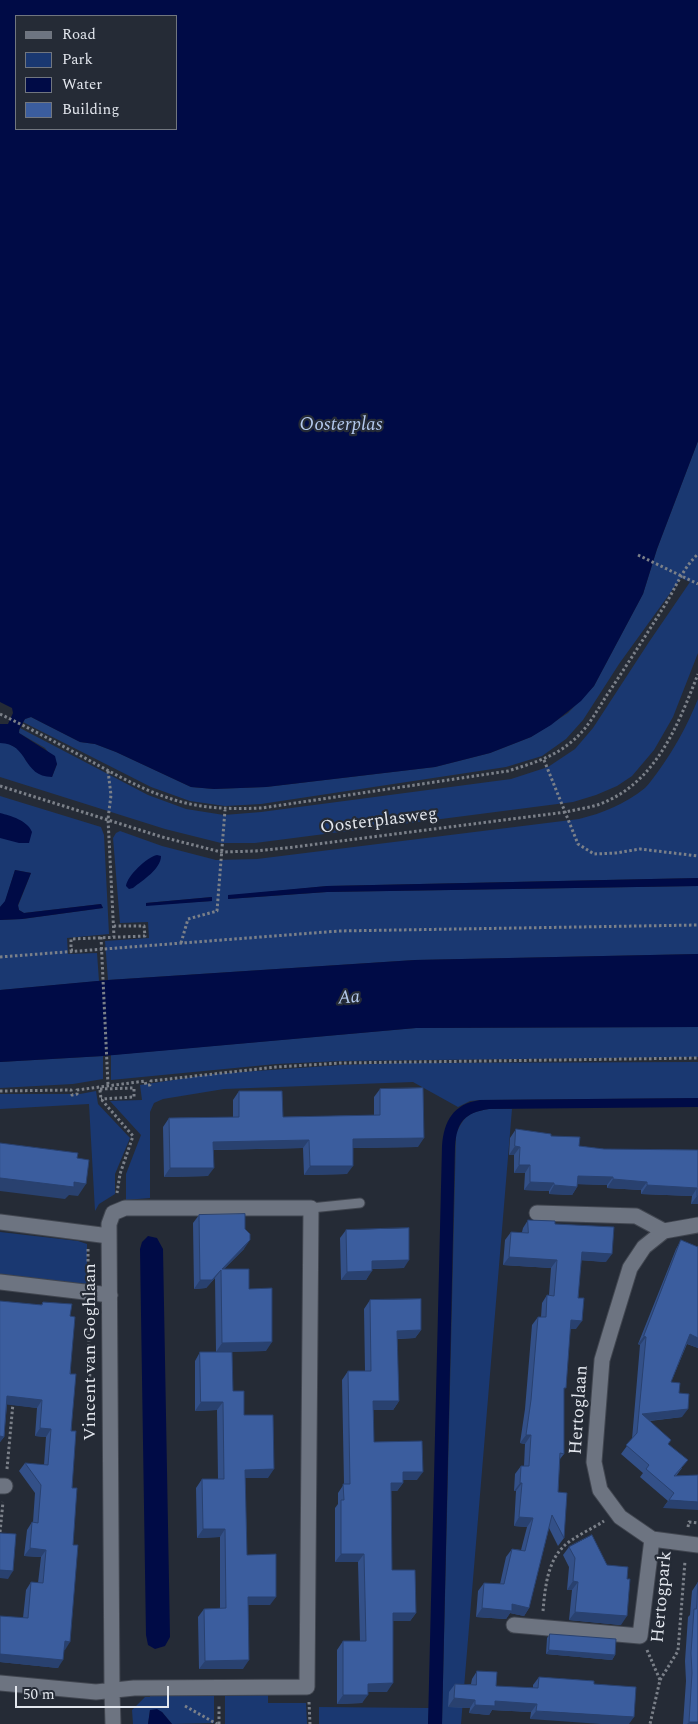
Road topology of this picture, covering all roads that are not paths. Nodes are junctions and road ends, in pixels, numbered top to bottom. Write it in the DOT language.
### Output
graph roads {
  1 [pos="360,1203"];
  2 [pos="311,1208"];
  3 [pos="537,1213"];
  4 [pos="0,1222"];
  5 [pos="698,1225"];
  6 [pos="664,1231"];
  7 [pos="109,1236"];
  8 [pos="0,1282"];
  9 [pos="110,1295"];
  10 [pos="652,1539"];
  11 [pos="692,1544"];
  12 [pos="514,1625"];
  13 [pos="0,1683"];
  14 [pos="112,1691"];
  15 [pos="113,1724"];
  1 -- 2 [label="lane"];
  2 -- 7 [label="street, Vincent van Goghlaan"];
  2 -- 14 [label="street"];
  3 -- 6 [label="street"];
  4 -- 7 [label="street"];
  5 -- 6 [label="street, Hertoglaan"];
  6 -- 10 [label="street, Hertoglaan"];
  7 -- 9 [label="street, Vincent van Goghlaan"];
  8 -- 9 [label="street"];
  9 -- 14 [label="street, Vincent van Goghlaan"];
  10 -- 11 [label="street, Hertoglaan"];
  10 -- 12 [label="street, Hertogpark"];
  13 -- 14 [label="street"];
  14 -- 15 [label="street, Vincent van Goghlaan"];
}
